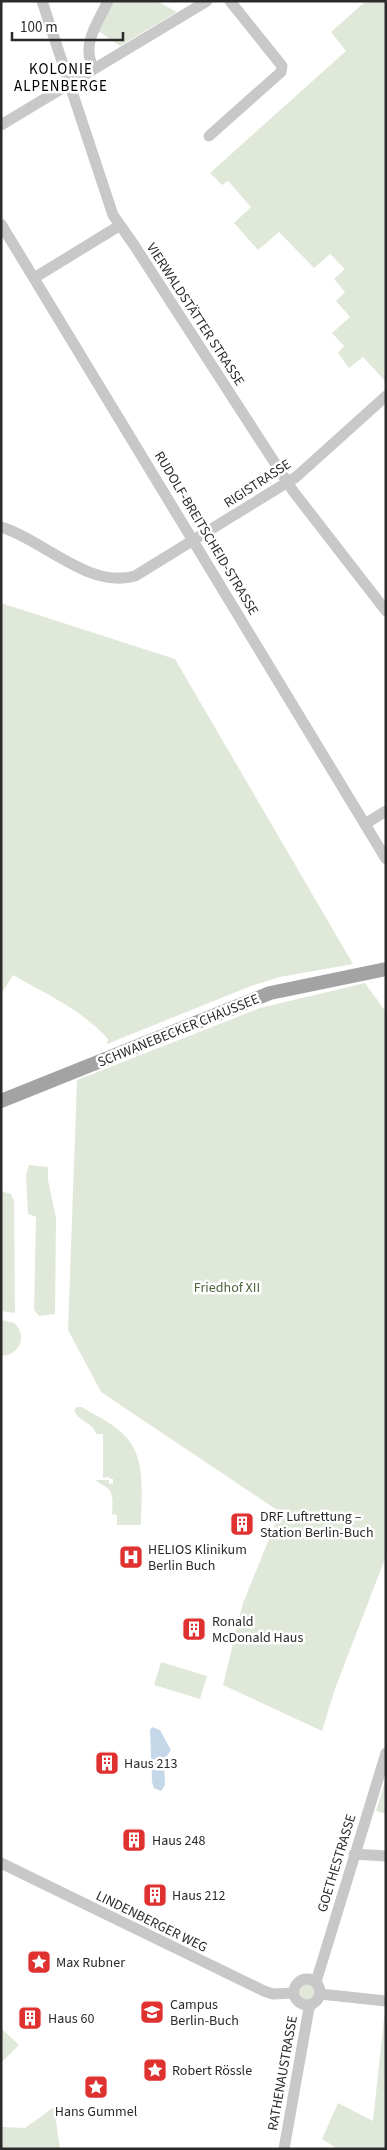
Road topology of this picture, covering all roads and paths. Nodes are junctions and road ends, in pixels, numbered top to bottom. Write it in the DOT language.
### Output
graph roads {
  1 [pos="42,1"];
  2 [pos="108,1"];
  3 [pos="207,1"];
  4 [pos="230,1"];
  5 [pos="94,68"];
  6 [pos="69,84"];
  7 [pos="1,125"];
  8 [pos="209,136"];
  9 [pos="1,224"];
  10 [pos="119,226"];
  11 [pos="34,278"];
  12 [pos="386,396"];
  13 [pos="288,483"];
  14 [pos="1,527"];
  15 [pos="194,541"];
  16 [pos="386,611"];
  17 [pos="386,811"];
  18 [pos="365,824"];
  19 [pos="386,859"];
  20 [pos="386,969"];
  21 [pos="1,1101"];
  22 [pos="386,1754"];
  23 [pos="354,1854"];
  24 [pos="386,1856"];
  25 [pos="1,1863"];
  26 [pos="316,1982"];
  27 [pos="293,1993"];
  28 [pos="320,1994"];
  29 [pos="386,2000"];
  30 [pos="312,2004"];
  31 [pos="284,2149"];
  1 -- 6 [label="street, VIERWALDSTÄTTER STRASSE"];
  2 -- 5 [label="street"];
  3 -- 5 [label="street"];
  4 -- 8 [label="street"];
  5 -- 6 [label="street"];
  6 -- 7 [label="street"];
  6 -- 10 [label="street, VIERWALDSTÄTTER STRASSE"];
  9 -- 11 [label="street, RUDOLF-BREITSCHEID-STRASSE"];
  10 -- 11 [label="street"];
  10 -- 13 [label="street, VIERWALDSTÄTTER STRASSE"];
  11 -- 15 [label="street, RUDOLF-BREITSCHEID-STRASSE"];
  12 -- 13 [label="street, RIGISTRASSE"];
  13 -- 15 [label="street, RIGISTRASSE"];
  13 -- 16 [label="street, VIERWALDSTÄTTER STRASSE"];
  14 -- 15 [label="street, RIGISTRASSE"];
  15 -- 18 [label="street, RUDOLF-BREITSCHEID-STRASSE"];
  17 -- 18 [label="street"];
  18 -- 19 [label="street, RUDOLF-BREITSCHEID-STRASSE"];
  20 -- 21 [label="main road, SCHWANEBECKER CHAUSSEE"];
  22 -- 23 [label="street, GOETHESTRASSE"];
  23 -- 24 [label="street"];
  23 -- 26 [label="street, GOETHESTRASSE"];
  25 -- 27 [label="street, LINDENBERGER WEG"];
  26 -- 27 [label="street"];
  26 -- 28 [label="street"];
  27 -- 30 [label="street, LINDENBERGER WEG"];
  28 -- 29 [label="street"];
  28 -- 30 [label="street"];
  30 -- 31 [label="street, RATHENAUSTRASSE"];
}
